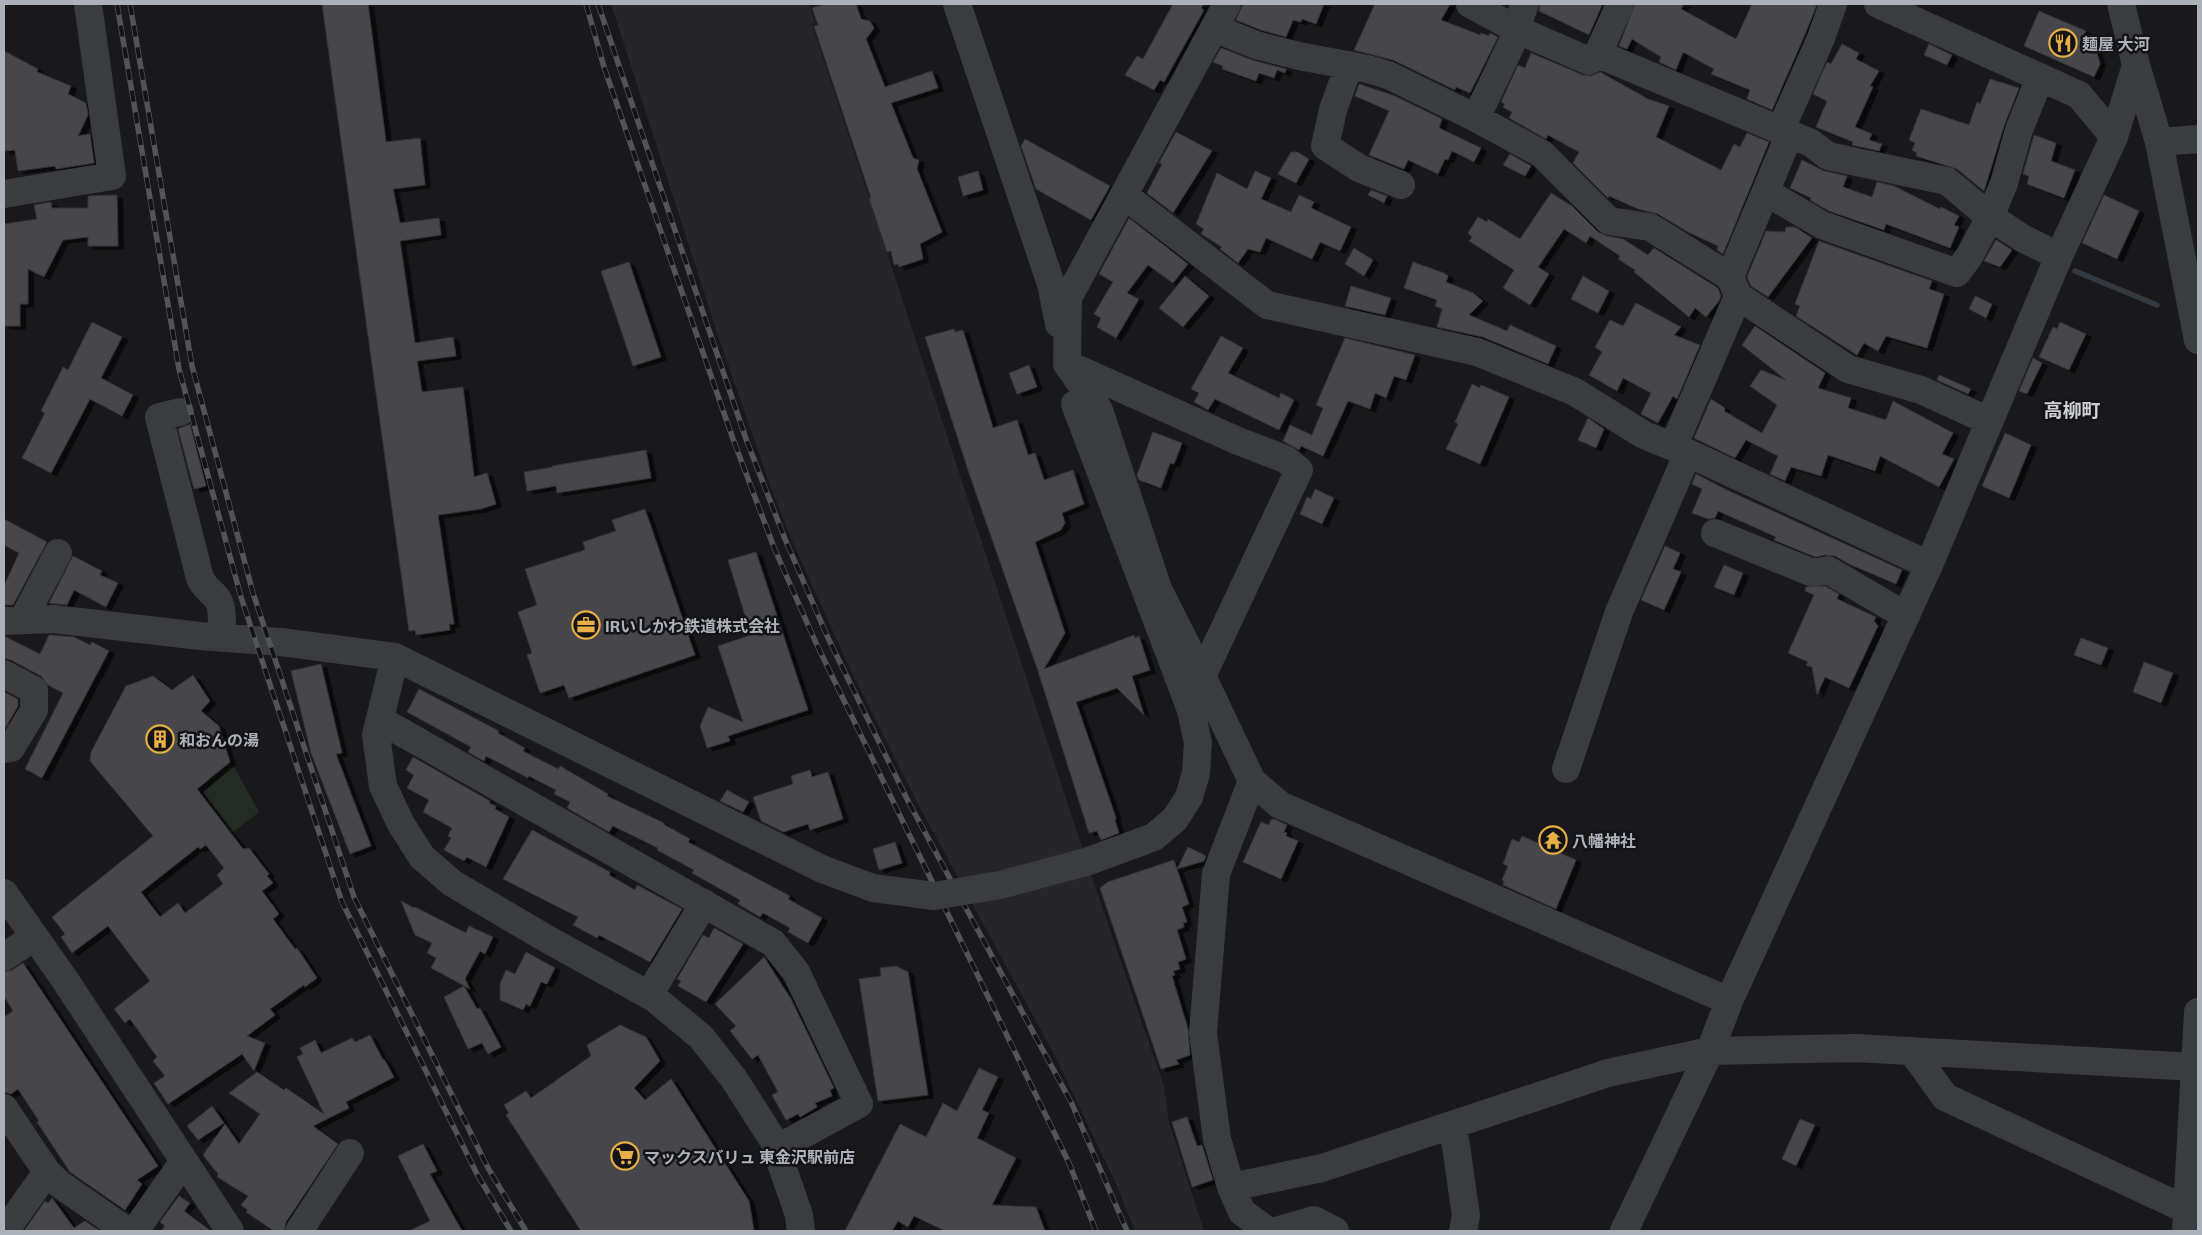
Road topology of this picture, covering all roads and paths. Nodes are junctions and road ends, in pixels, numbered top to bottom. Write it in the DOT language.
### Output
graph roads {
  1 [pos="88,4"];
  2 [pos="958,4"];
  3 [pos="1227,4"];
  4 [pos="1470,4"];
  5 [pos="1525,4"];
  6 [pos="1833,4"];
  7 [pos="1878,4"];
  8 [pos="2121,4"];
  9 [pos="1617,5"];
  10 [pos="1214,28"];
  11 [pos="1518,30"];
  12 [pos="1598,54"];
  13 [pos="1349,65"];
  14 [pos="2136,65"];
  15 [pos="2040,77"];
  16 [pos="1476,118"];
  17 [pos="1784,133"];
  18 [pos="2114,137"];
  19 [pos="2198,139"];
  20 [pos="2159,142"];
  21 [pos="1400,185"];
  22 [pos="1766,192"];
  23 [pos="4,194"];
  24 [pos="1124,196"];
  25 [pos="1990,218"];
  26 [pos="2059,256"];
  27 [pos="1734,287"];
  28 [pos="2198,340"];
  29 [pos="1067,364"];
  30 [pos="180,412"];
  31 [pos="1989,421"];
  32 [pos="1680,450"];
  33 [pos="1715,533"];
  34 [pos="58,553"];
  35 [pos="1929,565"];
  36 [pos="1906,616"];
  37 [pos="13,620"];
  38 [pos="222,638"];
  39 [pos="395,657"];
  40 [pos="4,674"];
  41 [pos="1202,676"];
  42 [pos="380,720"];
  43 [pos="4,749"];
  44 [pos="1566,769"];
  45 [pos="1252,781"];
  46 [pos="4,892"];
  47 [pos="704,903"];
  48 [pos="34,937"];
  49 [pos="4,957"];
  50 [pos="649,995"];
  51 [pos="1730,1001"];
  52 [pos="2198,1012"];
  53 [pos="1710,1050"];
  54 [pos="1912,1051"];
  55 [pos="2195,1067"];
  56 [pos="4,1108"];
  57 [pos="1453,1125"];
  58 [pos="776,1150"];
  59 [pos="350,1153"];
  60 [pos="184,1162"];
  61 [pos="47,1172"];
  62 [pos="1230,1187"];
  63 [pos="2190,1218"];
  64 [pos="5,1231"];
  65 [pos="127,1231"];
  66 [pos="135,1231"];
  67 [pos="230,1231"];
  68 [pos="299,1231"];
  69 [pos="801,1231"];
  70 [pos="1268,1231"];
  71 [pos="1276,1231"];
  72 [pos="1335,1231"];
  73 [pos="1463,1231"];
  74 [pos="1624,1231"];
  1 -- 23 [label="street"];
  2 -- 29 [label="street"];
  3 -- 10 [label="street"];
  4 -- 11 [label="street"];
  5 -- 11 [label="street"];
  6 -- 17 [label="street"];
  7 -- 15 [label="street"];
  8 -- 14 [label="street"];
  9 -- 12 [label="street"];
  10 -- 13 [label="street"];
  10 -- 24 [label="street"];
  11 -- 12 [label="street"];
  11 -- 16 [label="street"];
  12 -- 17 [label="street"];
  13 -- 16 [label="street"];
  13 -- 21 [label="street"];
  14 -- 18 [label="street"];
  14 -- 20 [label="street"];
  15 -- 18 [label="street"];
  15 -- 25 [label="street"];
  16 -- 27 [label="street"];
  17 -- 22 [label="street"];
  17 -- 25 [label="street"];
  18 -- 26 [label="street"];
  19 -- 20 [label="street"];
  20 -- 28 [label="street"];
  22 -- 25 [label="street"];
  22 -- 27 [label="street"];
  24 -- 29 [label="street"];
  24 -- 32 [label="street"];
  25 -- 26 [label="street"];
  26 -- 31 [label="street"];
  27 -- 31 [label="street"];
  27 -- 32 [label="street"];
  29 -- 39 [label="street, bridge"];
  29 -- 41 [label="street"];
  29 -- 41 [label="street"];
  30 -- 38 [label="street"];
  31 -- 35 [label="street"];
  32 -- 35 [label="street"];
  32 -- 44 [label="street"];
  33 -- 36 [label="street"];
  34 -- 37 [label="street"];
  35 -- 36 [label="street"];
  36 -- 51 [label="street"];
  37 -- 38 [label="street"];
  38 -- 39 [label="street"];
  39 -- 42 [label="street"];
  40 -- 43 [label="street"];
  41 -- 45 [label="street"];
  42 -- 47 [label="street"];
  42 -- 50 [label="street"];
  45 -- 51 [label="street"];
  45 -- 62 [label="street"];
  46 -- 48 [label="street"];
  47 -- 50 [label="street"];
  47 -- 58 [label="street"];
  48 -- 49 [label="street"];
  48 -- 60 [label="street"];
  50 -- 58 [label="street"];
  51 -- 53 [label="street"];
  52 -- 55 [label="street"];
  53 -- 54 [label="street"];
  53 -- 57 [label="street"];
  53 -- 74 [label="street"];
  54 -- 55 [label="street"];
  54 -- 63 [label="street"];
  55 -- 63 [label="street"];
  56 -- 61 [label="street"];
  57 -- 62 [label="street"];
  57 -- 73 [label="street"];
  58 -- 69 [label="street"];
  59 -- 68 [label="street"];
  60 -- 66 [label="street"];
  60 -- 67 [label="street"];
  61 -- 64 [label="street"];
  61 -- 65 [label="street"];
  62 -- 70 [label="street"];
  71 -- 72 [label="street"];
}
